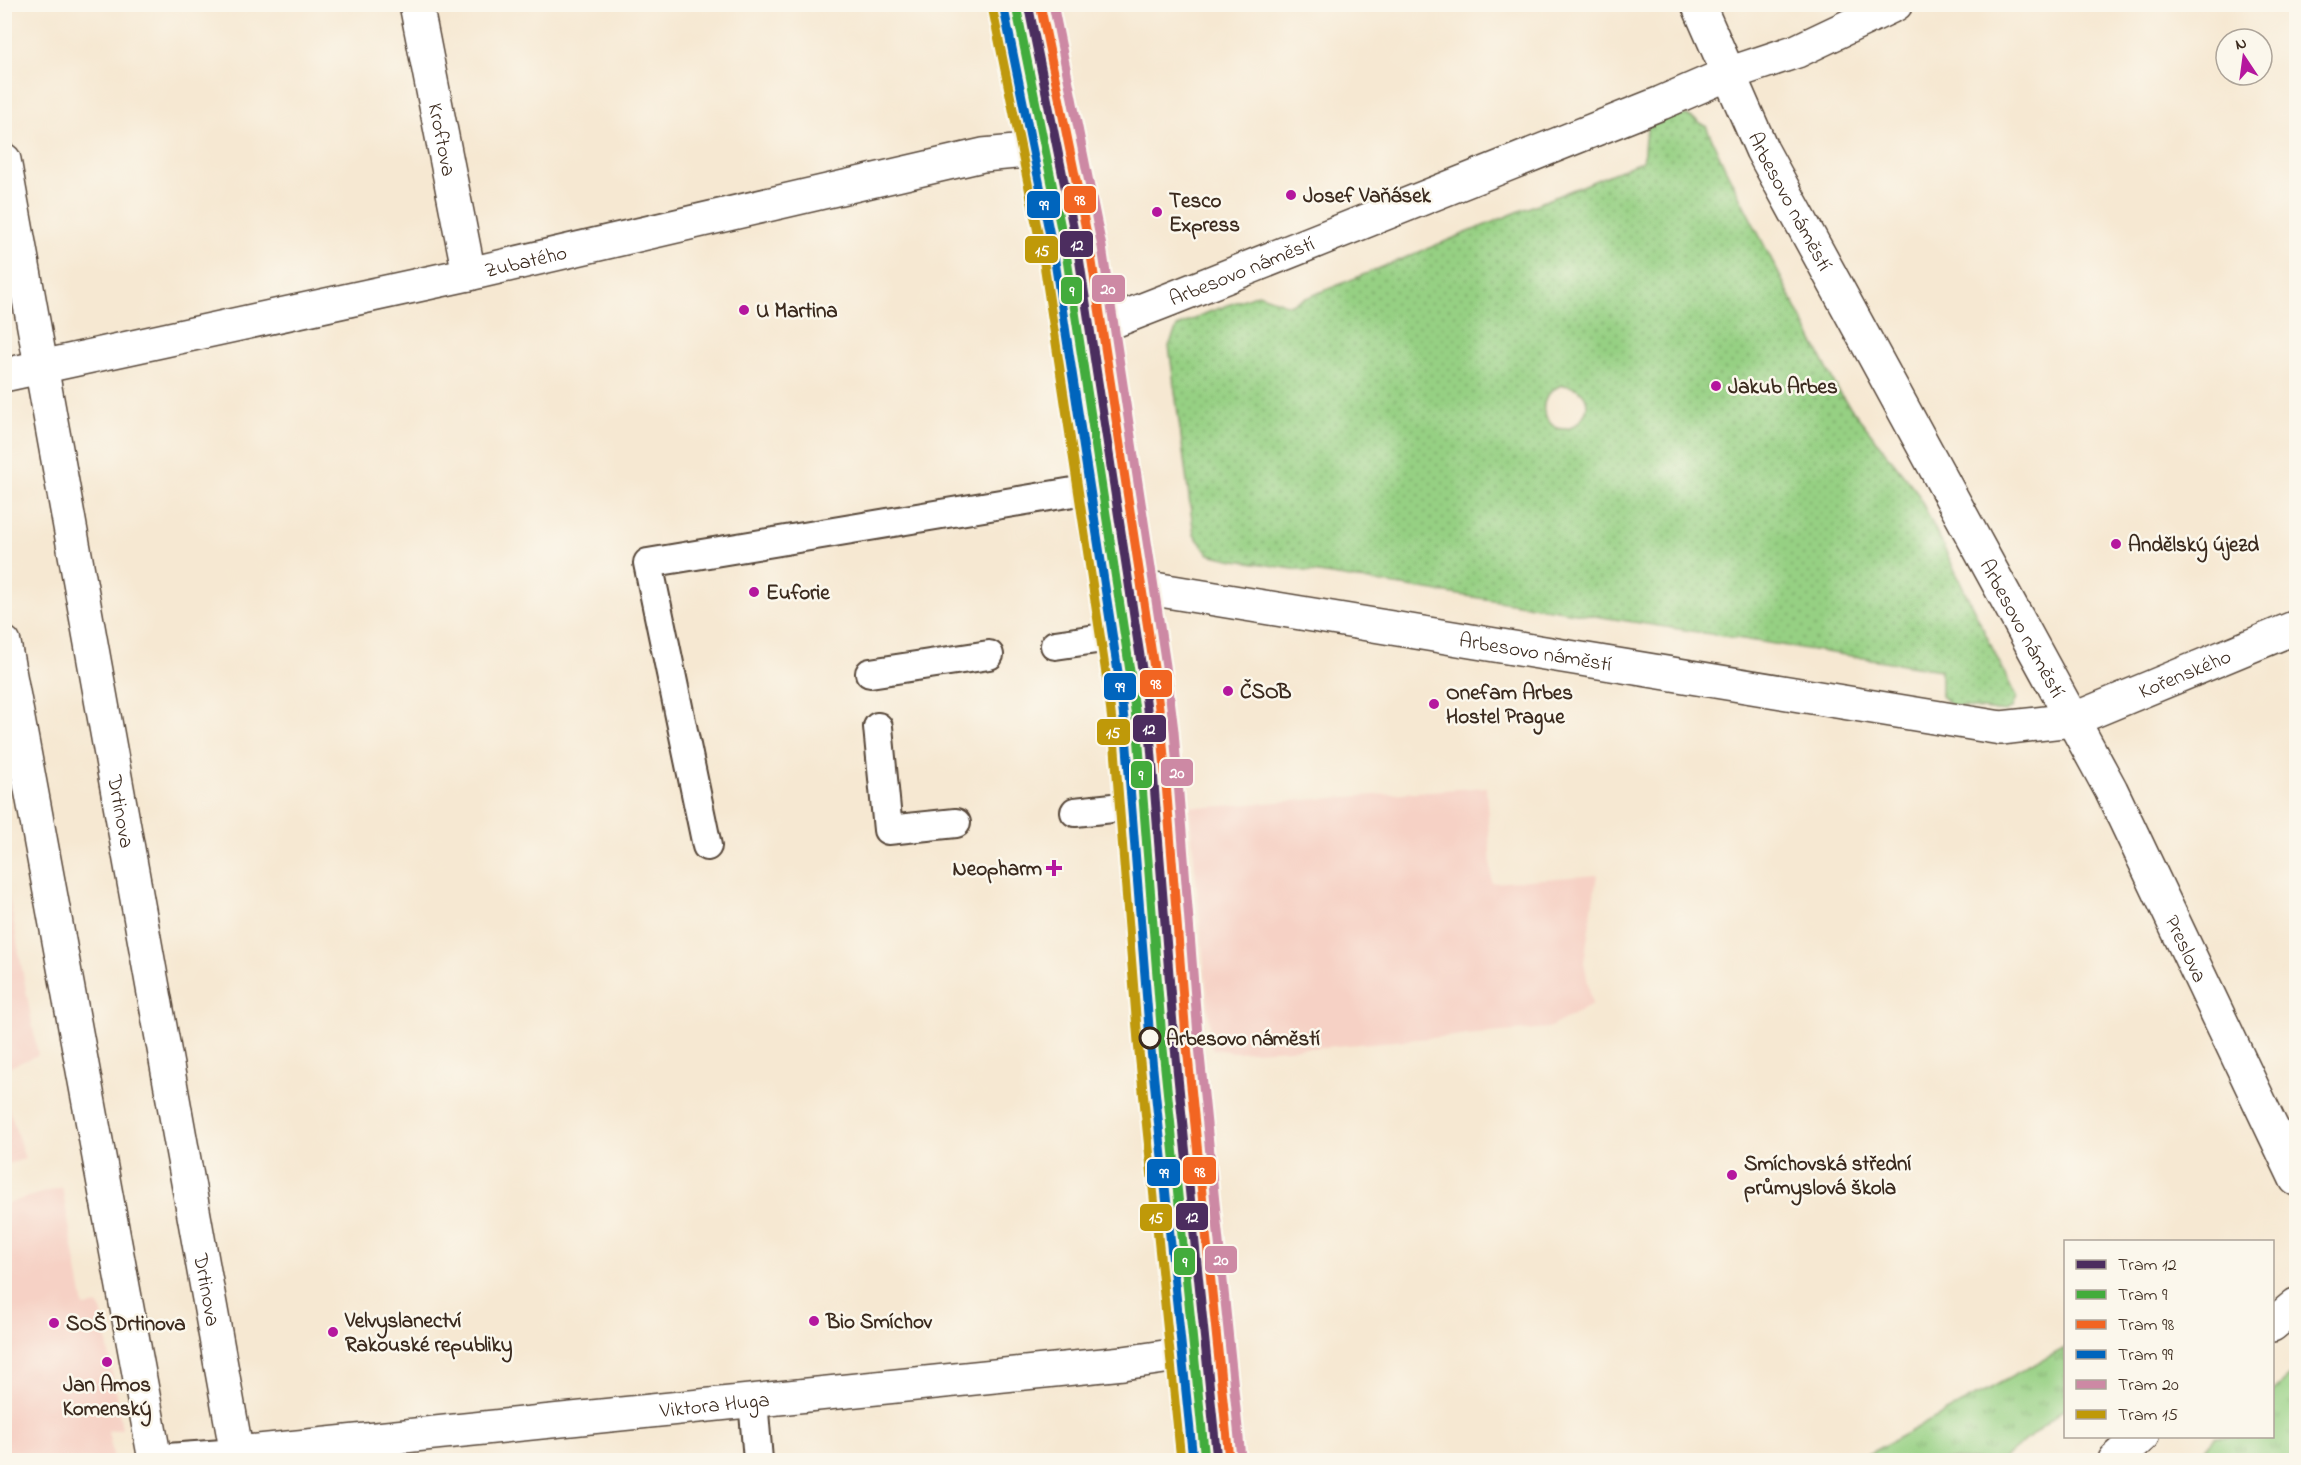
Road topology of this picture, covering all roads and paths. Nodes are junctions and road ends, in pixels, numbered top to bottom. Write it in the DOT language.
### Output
graph roads {
  1 [pos="416,4"];
  2 [pos="1017,4"];
  3 [pos="1698,4"];
  4 [pos="1896,4"];
  5 [pos="1728,74"];
  6 [pos="1047,149"];
  7 [pos="4,160"];
  8 [pos="469,274"];
  9 [pos="1079,333"];
  10 [pos="43,366"];
  11 [pos="4,375"];
  12 [pos="1103,487"];
  13 [pos="1118,585"];
  14 [pos="2296,627"];
  15 [pos="1124,635"];
  16 [pos="4,643"];
  17 [pos="1055,645"];
  18 [pos="989,655"];
  19 [pos="870,673"];
  20 [pos="2072,720"];
  21 [pos="878,727"];
  22 [pos="1141,805"];
  23 [pos="1076,812"];
  24 [pos="956,823"];
  25 [pos="707,846"];
  26 [pos="2296,1179"];
  27 [pos="2296,1305"];
  28 [pos="2274,1322"];
  29 [pos="1192,1353"];
  30 [pos="753,1400"];
  31 [pos="2141,1438"];
  32 [pos="237,1457"];
  33 [pos="155,1460"];
  34 [pos="758,1461"];
  35 [pos="1203,1461"];
  36 [pos="2115,1461"];
  1 -- 8 [label="street, Kroftova"];
  2 -- 6 [label="street"];
  3 -- 5 [label="street"];
  4 -- 5 [label="street"];
  5 -- 9 [label="street, Arbesovo náměstí"];
  5 -- 20 [label="street, Arbesovo náměstí"];
  6 -- 8 [label="street, Zubatého"];
  6 -- 9 [label="street"];
  7 -- 10 [label="street, Drtinova"];
  8 -- 10 [label="street, Zubatého"];
  9 -- 12 [label="street"];
  10 -- 11 [label="street, Zubatého"];
  10 -- 32 [label="street, Drtinova"];
  12 -- 13 [label="street"];
  12 -- 25 [label="lane"];
  13 -- 15 [label="street"];
  13 -- 20 [label="street, Arbesovo náměstí"];
  14 -- 20 [label="street, Kořenského"];
  15 -- 17 [label="lane"];
  15 -- 22 [label="street"];
  16 -- 33 [label="street"];
  18 -- 19 [label="lane"];
  20 -- 26 [label="street, Preslova"];
  21 -- 24 [label="lane"];
  22 -- 23 [label="lane"];
  22 -- 29 [label="street"];
  27 -- 28 [label="street"];
  29 -- 30 [label="street, Viktora Huga"];
  29 -- 35 [label="street"];
  30 -- 32 [label="street, Viktora Huga"];
  30 -- 34 [label="lane"];
  31 -- 36 [label="street"];
  32 -- 33 [label="lane"];
}
